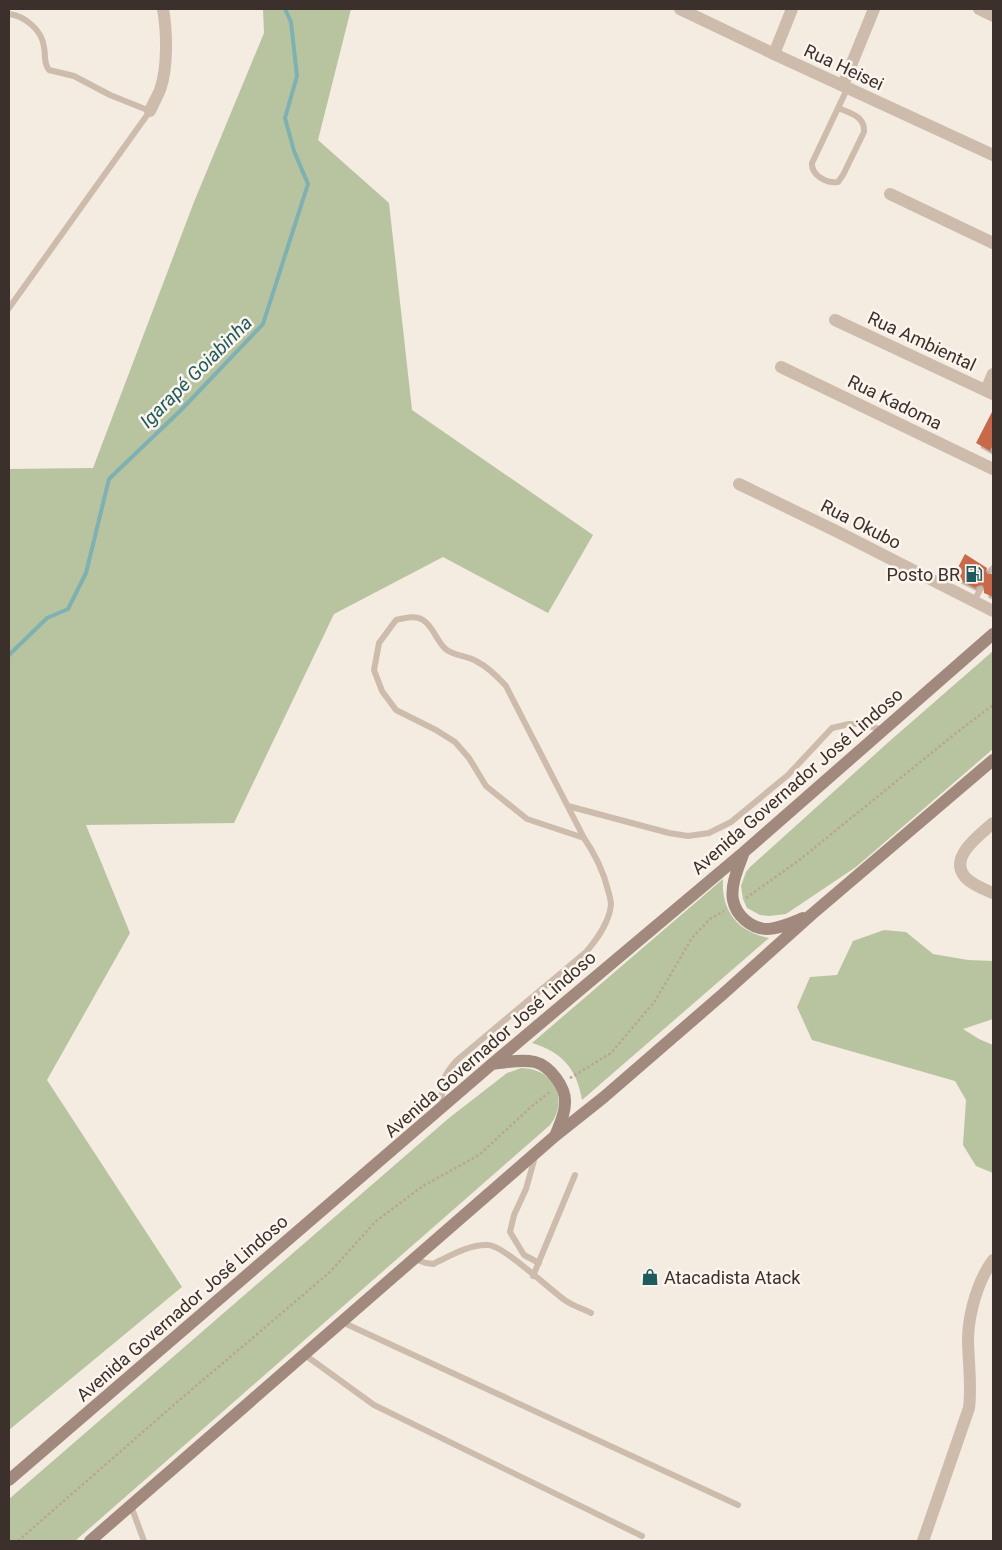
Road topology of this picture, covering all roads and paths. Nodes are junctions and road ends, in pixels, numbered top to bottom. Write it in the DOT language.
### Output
graph roads {
  1 [pos="163,9"];
  2 [pos="680,9"];
  3 [pos="792,9"];
  4 [pos="874,9"];
  5 [pos="979,9"];
  6 [pos="9,14"];
  7 [pos="993,16"];
  8 [pos="774,54"];
  9 [pos="845,86"];
  10 [pos="838,108"];
  11 [pos="150,111"];
  12 [pos="993,155"];
  13 [pos="890,194"];
  14 [pos="993,242"];
  15 [pos="9,308"];
  16 [pos="835,320"];
  17 [pos="781,367"];
  18 [pos="993,374"];
  19 [pos="990,392"];
  20 [pos="993,469"];
  21 [pos="739,484"];
  22 [pos="993,611"];
  23 [pos="993,634"];
  24 [pos="993,705"];
  25 [pos="883,730"];
  26 [pos="993,760"];
  27 [pos="568,806"];
  28 [pos="993,823"];
  29 [pos="584,838"];
  30 [pos="744,852"];
  31 [pos="993,893"];
  32 [pos="735,905"];
  33 [pos="812,915"];
  34 [pos="492,1064"];
  35 [pos="560,1084"];
  36 [pos="443,1107"];
  37 [pos="555,1136"];
  38 [pos="536,1153"];
  39 [pos="575,1175"];
  40 [pos="414,1259"];
  41 [pos="993,1260"];
  42 [pos="539,1263"];
  43 [pos="534,1276"];
  44 [pos="591,1313"];
  45 [pos="342,1322"];
  46 [pos="305,1355"];
  47 [pos="9,1480"];
  48 [pos="738,1505"];
  49 [pos="131,1506"];
  50 [pos="642,1536"];
  51 [pos="18,1541"];
  52 [pos="90,1541"];
  53 [pos="144,1541"];
  54 [pos="923,1541"];
  1 -- 11 [label="street"];
  2 -- 8 [label="street, Rua Heisei"];
  3 -- 8 [label="street"];
  4 -- 9 [label="street"];
  5 -- 7 [label="street"];
  6 -- 11 [label="lane"];
  8 -- 9 [label="street, Rua Heisei"];
  9 -- 10 [label="lane"];
  9 -- 12 [label="street, Rua Heisei"];
  10 -- 10 [label="lane"];
  11 -- 15 [label="lane"];
  13 -- 14 [label="street"];
  16 -- 19 [label="street, Rua Ambiental"];
  17 -- 20 [label="street, Rua Kadoma"];
  18 -- 19 [label="street"];
  21 -- 22 [label="street, Rua Okubo"];
  23 -- 25 [label="main road, Avenida Governador José Lindoso"];
  24 -- 32 [label="path"];
  25 -- 27 [label="lane"];
  25 -- 30 [label="main road, Avenida Governador José Lindoso"];
  26 -- 33 [label="main road"];
  27 -- 29 [label="lane"];
  27 -- 29 [label="lane"];
  28 -- 31 [label="street"];
  29 -- 36 [label="lane"];
  30 -- 32 [label="main road"];
  30 -- 34 [label="main road, Avenida Governador José Lindoso"];
  32 -- 33 [label="main road"];
  32 -- 35 [label="path"];
  33 -- 37 [label="main road"];
  34 -- 35 [label="main road"];
  34 -- 36 [label="main road, Avenida Governador José Lindoso"];
  35 -- 37 [label="main road"];
  35 -- 51 [label="path"];
  36 -- 47 [label="main road, Avenida Governador José Lindoso"];
  37 -- 38 [label="main road"];
  38 -- 40 [label="main road"];
  38 -- 42 [label="lane"];
  39 -- 42 [label="lane"];
  40 -- 43 [label="lane"];
  40 -- 45 [label="main road"];
  41 -- 54 [label="street"];
  42 -- 43 [label="lane"];
  43 -- 44 [label="lane"];
  45 -- 46 [label="main road"];
  45 -- 48 [label="lane"];
  46 -- 49 [label="main road"];
  46 -- 50 [label="lane"];
  49 -- 52 [label="main road"];
  49 -- 53 [label="lane"];
}
